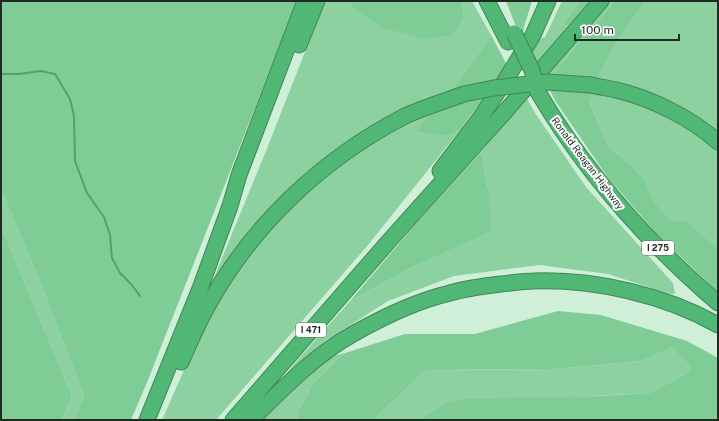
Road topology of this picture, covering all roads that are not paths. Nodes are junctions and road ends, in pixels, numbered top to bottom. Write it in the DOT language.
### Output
graph roads {
  1 [pos="306,1"];
  2 [pos="317,1"];
  3 [pos="487,1"];
  4 [pos="498,1"];
  5 [pos="548,1"];
  6 [pos="601,1"];
  7 [pos="511,38"];
  8 [pos="718,142"];
  9 [pos="230,206"];
  10 [pos="389,241"];
  11 [pos="718,303"];
  12 [pos="718,325"];
  13 [pos="147,420"];
  14 [pos="151,420"];
  15 [pos="233,420"];
  16 [pos="251,420"];
  1 -- 9 [label="highway"];
  2 -- 9 [label="highway"];
  3 -- 7 [label="highway, Ronald Reagan Highway / I 275"];
  4 -- 7 [label="highway"];
  5 -- 10 [label="highway"];
  6 -- 10 [label="highway"];
  7 -- 11 [label="highway, Ronald Reagan Highway / I 275, bridge"];
  8 -- 14 [label="highway, bridge"];
  9 -- 13 [label="highway"];
  10 -- 15 [label="highway, I 471"];
  12 -- 16 [label="highway"];
}
